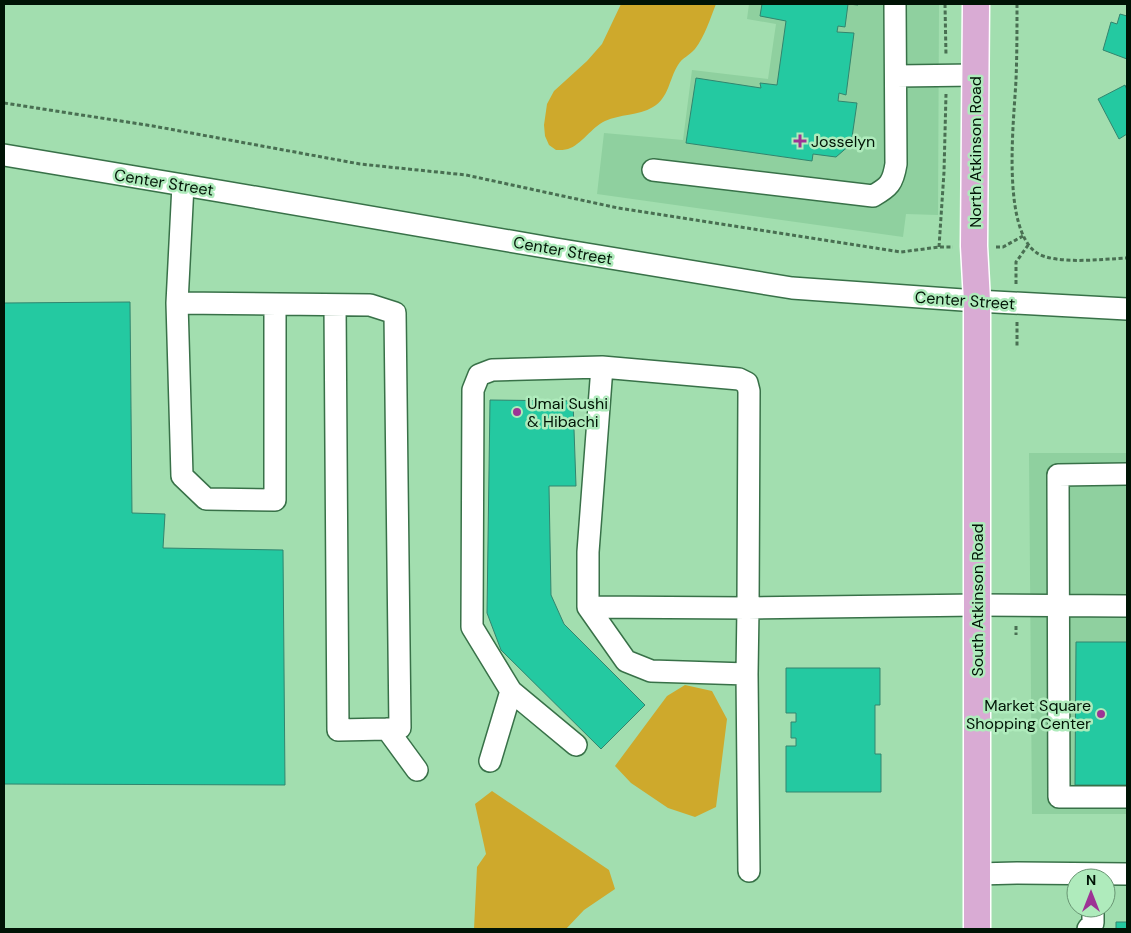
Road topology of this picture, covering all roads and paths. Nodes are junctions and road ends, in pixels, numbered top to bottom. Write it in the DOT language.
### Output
graph roads {
  1 [pos="896,4"];
  2 [pos="945,4"];
  3 [pos="976,4"];
  4 [pos="1017,4"];
  5 [pos="896,76"];
  6 [pos="946,76"];
  7 [pos="976,76"];
  8 [pos="4,103"];
  9 [pos="4,155"];
  10 [pos="653,170"];
  11 [pos="183,185"];
  12 [pos="1023,236"];
  13 [pos="1029,244"];
  14 [pos="1003,247"];
  15 [pos="1127,258"];
  16 [pos="1016,262"];
  17 [pos="977,301"];
  18 [pos="176,303"];
  19 [pos="275,304"];
  20 [pos="335,305"];
  21 [pos="1127,309"];
  22 [pos="602,367"];
  23 [pos="1127,474"];
  24 [pos="977,606"];
  25 [pos="1059,606"];
  26 [pos="1127,606"];
  27 [pos="588,607"];
  28 [pos="748,608"];
  29 [pos="748,674"];
  30 [pos="511,691"];
  31 [pos="387,729"];
  32 [pos="576,746"];
  33 [pos="490,761"];
  34 [pos="417,770"];
  35 [pos="1127,797"];
  36 [pos="749,871"];
  37 [pos="977,874"];
  38 [pos="1066,875"];
  39 [pos="1093,918"];
  40 [pos="977,929"];
  41 [pos="1088,929"];
  1 -- 5 [label="street"];
  2 -- 6 [label="path"];
  3 -- 7 [label="main road, North Atkinson Road"];
  4 -- 12 [label="path"];
  5 -- 6 [label="street"];
  5 -- 10 [label="street"];
  6 -- 7 [label="street"];
  6 -- 8 [label="path"];
  7 -- 17 [label="main road, North Atkinson Road"];
  9 -- 11 [label="street, Center Street"];
  11 -- 17 [label="street, Center Street"];
  11 -- 18 [label="street"];
  12 -- 13 [label="path"];
  12 -- 14 [label="path"];
  13 -- 15 [label="path"];
  13 -- 16 [label="path"];
  17 -- 21 [label="street, Center Street"];
  17 -- 24 [label="main road, South Atkinson Road"];
  18 -- 19 [label="street"];
  18 -- 19 [label="street"];
  19 -- 20 [label="street"];
  20 -- 31 [label="street"];
  20 -- 31 [label="street"];
  22 -- 27 [label="street"];
  22 -- 28 [label="street"];
  22 -- 30 [label="street"];
  23 -- 25 [label="street"];
  24 -- 25 [label="street"];
  24 -- 28 [label="street"];
  24 -- 37 [label="main road, South Atkinson Road"];
  25 -- 26 [label="street"];
  25 -- 35 [label="street"];
  27 -- 28 [label="street"];
  27 -- 29 [label="street"];
  28 -- 29 [label="street"];
  29 -- 36 [label="street"];
  30 -- 32 [label="street"];
  30 -- 33 [label="street"];
  31 -- 34 [label="street"];
  37 -- 38 [label="street"];
  37 -- 40 [label="main road, South Atkinson Road"];
  39 -- 41 [label="street"];
}
